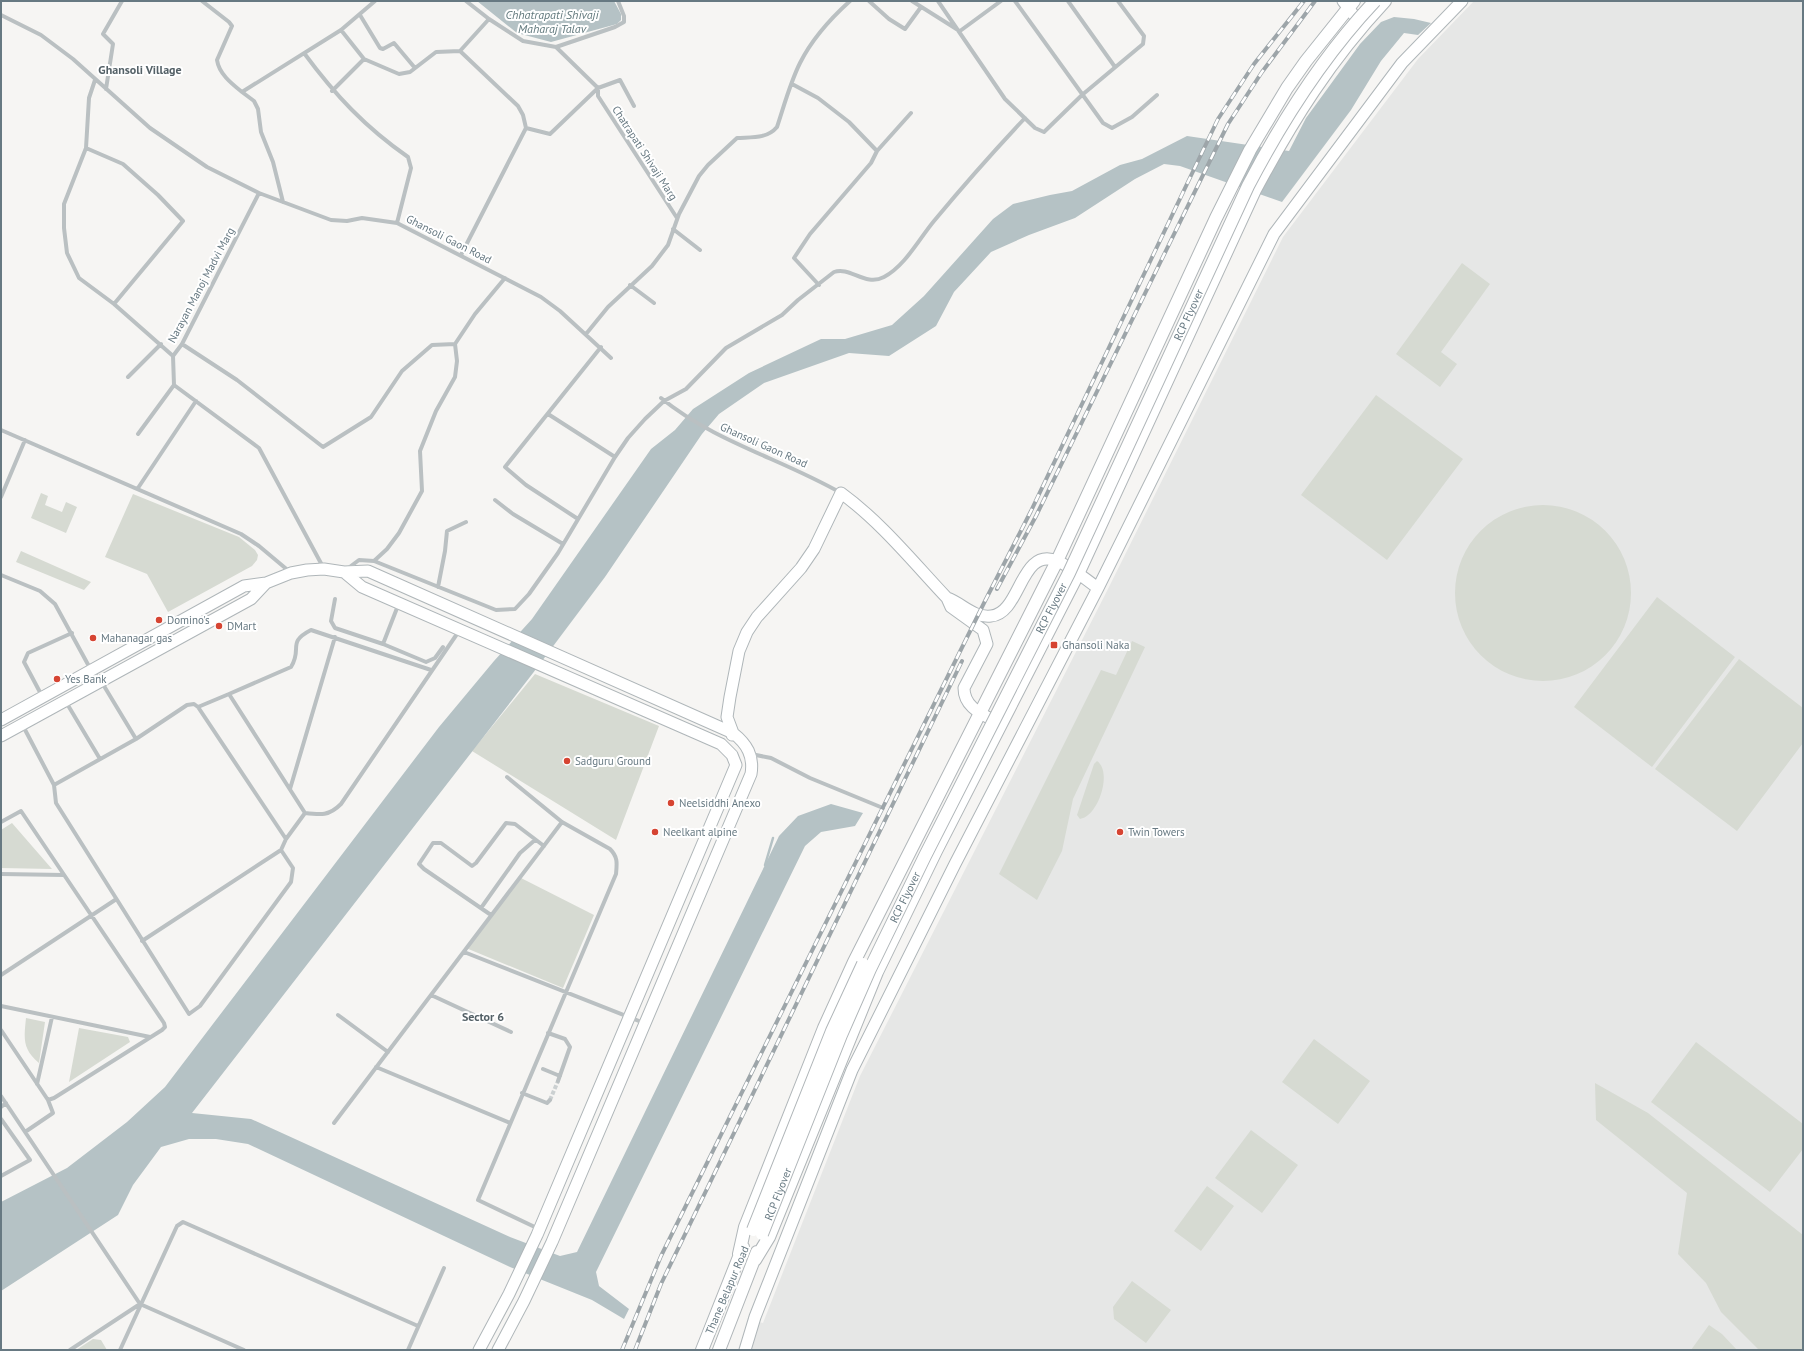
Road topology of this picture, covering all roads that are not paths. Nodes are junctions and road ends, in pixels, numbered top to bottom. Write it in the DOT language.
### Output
graph roads {
  1 [pos="122,1"];
  2 [pos="202,1"];
  3 [pos="375,1"];
  4 [pos="466,1"];
  5 [pos="618,1"];
  6 [pos="850,1"];
  7 [pos="869,1"];
  8 [pos="912,1"];
  9 [pos="938,1"];
  10 [pos="1001,1"];
  11 [pos="1015,1"];
  12 [pos="1068,1"];
  13 [pos="1125,1"];
  14 [pos="1375,1"];
  15 [pos="1385,1"];
  16 [pos="1462,1"];
  17 [pos="1353,2"];
  18 [pos="1119,3"];
  19 [pos="921,7"];
  20 [pos="1,15"];
  21 [pos="360,15"];
  22 [pos="489,19"];
  23 [pos="1365,23"];
  24 [pos="342,30"];
  25 [pos="960,31"];
  26 [pos="556,47"];
  27 [pos="460,51"];
  28 [pos="304,54"];
  29 [pos="364,59"];
  30 [pos="1115,67"];
  31 [pos="415,68"];
  32 [pos="95,80"];
  33 [pos="792,84"];
  34 [pos="598,88"];
  35 [pos="106,89"];
  36 [pos="332,91"];
  37 [pos="242,92"];
  38 [pos="1082,95"];
  39 [pos="1157,95"];
  40 [pos="634,106"];
  41 [pos="911,113"];
  42 [pos="1025,118"];
  43 [pos="526,128"];
  44 [pos="86,148"];
  45 [pos="877,151"];
  46 [pos="259,193"];
  47 [pos="283,202"];
  48 [pos="677,218"];
  49 [pos="397,223"];
  50 [pos="673,229"];
  51 [pos="700,250"];
  52 [pos="462,255"];
  53 [pos="505,278"];
  54 [pos="819,285"];
  55 [pos="630,286"];
  56 [pos="654,303"];
  57 [pos="114,304"];
  58 [pos="586,334"];
  59 [pos="161,344"];
  60 [pos="182,344"];
  61 [pos="455,344"];
  62 [pos="601,347"];
  63 [pos="173,356"];
  64 [pos="611,358"];
  65 [pos="128,377"];
  66 [pos="174,385"];
  67 [pos="196,400"];
  68 [pos="663,400"];
  69 [pos="548,414"];
  70 [pos="1,430"];
  71 [pos="138,434"];
  72 [pos="25,440"];
  73 [pos="615,457"];
  74 [pos="138,488"];
  75 [pos="841,493"];
  76 [pos="1,496"];
  77 [pos="496,500"];
  78 [pos="578,519"];
  79 [pos="466,522"];
  80 [pos="563,544"];
  81 [pos="374,561"];
  82 [pos="1057,561"];
  83 [pos="324,569"];
  84 [pos="344,572"];
  85 [pos="291,573"];
  86 [pos="1078,574"];
  87 [pos="1,575"];
  88 [pos="266,583"];
  89 [pos="438,587"];
  90 [pos="1098,588"];
  91 [pos="946,598"];
  92 [pos="335,599"];
  93 [pos="399,603"];
  94 [pos="483,622"];
  95 [pos="459,630"];
  96 [pos="72,634"];
  97 [pos="335,637"];
  98 [pos="476,637"];
  99 [pos="383,644"];
  100 [pos="443,647"];
  101 [pos="91,670"];
  102 [pos="431,670"];
  103 [pos="101,681"];
  104 [pos="229,694"];
  105 [pos="42,696"];
  106 [pos="65,700"];
  107 [pos="198,707"];
  108 [pos="980,713"];
  109 [pos="1,720"];
  110 [pos="22,724"];
  111 [pos="1000,724"];
  112 [pos="733,733"];
  113 [pos="1,736"];
  114 [pos="136,739"];
  115 [pos="725,748"];
  116 [pos="750,754"];
  117 [pos="100,759"];
  118 [pos="507,777"];
  119 [pos="54,785"];
  120 [pos="290,789"];
  121 [pos="883,808"];
  122 [pos="305,813"];
  123 [pos="1,822"];
  124 [pos="562,822"];
  125 [pos="286,839"];
  126 [pos="535,840"];
  127 [pos="544,846"];
  128 [pos="281,850"];
  129 [pos="1,874"];
  130 [pos="64,875"];
  131 [pos="116,900"];
  132 [pos="481,908"];
  133 [pos="491,915"];
  134 [pos="92,916"];
  135 [pos="142,941"];
  136 [pos="464,952"];
  137 [pos="1,975"];
  138 [pos="566,992"];
  139 [pos="431,995"];
  140 [pos="1,1006"];
  141 [pos="338,1015"];
  142 [pos="52,1017"];
  143 [pos="630,1017"];
  144 [pos="645,1023"];
  145 [pos="1,1030"];
  146 [pos="511,1032"];
  147 [pos="548,1033"];
  148 [pos="150,1038"];
  149 [pos="388,1052"];
  150 [pos="376,1067"];
  151 [pos="543,1069"];
  152 [pos="560,1076"];
  153 [pos="558,1081"];
  154 [pos="37,1084"];
  155 [pos="522,1093"];
  156 [pos="1,1096"];
  157 [pos="48,1100"];
  158 [pos="550,1100"];
  159 [pos="6,1103"];
  160 [pos="1,1107"];
  161 [pos="1,1119"];
  162 [pos="334,1123"];
  163 [pos="510,1123"];
  164 [pos="25,1132"];
  165 [pos="1,1176"];
  166 [pos="538,1232"];
  167 [pos="757,1232"];
  168 [pos="739,1254"];
  169 [pos="755,1260"];
  170 [pos="444,1268"];
  171 [pos="140,1304"];
  172 [pos="418,1326"];
  173 [pos="70,1350"];
  174 [pos="120,1350"];
  175 [pos="244,1350"];
  176 [pos="408,1350"];
  177 [pos="479,1350"];
  178 [pos="498,1350"];
  179 [pos="702,1350"];
  180 [pos="719,1350"];
  181 [pos="745,1350"];
  1 -- 35 [label="street"];
  2 -- 37 [label="street"];
  3 -- 21 [label="street"];
  4 -- 22 [label="street"];
  5 -- 26 [label="street"];
  6 -- 33 [label="street"];
  7 -- 19 [label="street"];
  8 -- 19 [label="street"];
  9 -- 25 [label="street"];
  10 -- 25 [label="street"];
  11 -- 38 [label="street"];
  12 -- 30 [label="street"];
  13 -- 18 [label="street"];
  14 -- 167 [label="main road, RCP Flyover, bridge"];
  15 -- 23 [label="main road"];
  16 -- 90 [label="street"];
  17 -- 23 [label="street"];
  17 -- 82 [label="main road"];
  17 -- 167 [label="main road, RCP Flyover, bridge"];
  18 -- 30 [label="street"];
  19 -- 25 [label="street"];
  20 -- 32 [label="street, Ghansoli Gaon Road"];
  21 -- 24 [label="street"];
  21 -- 31 [label="street"];
  22 -- 26 [label="street"];
  22 -- 27 [label="street"];
  23 -- 86 [label="main road"];
  24 -- 28 [label="street"];
  24 -- 29 [label="street"];
  25 -- 42 [label="street"];
  26 -- 34 [label="street"];
  27 -- 31 [label="street"];
  27 -- 43 [label="street"];
  28 -- 36 [label="street"];
  28 -- 37 [label="street"];
  29 -- 31 [label="street"];
  29 -- 36 [label="street"];
  30 -- 38 [label="street"];
  32 -- 35 [label="street, Ghansoli Gaon Road"];
  32 -- 44 [label="street"];
  33 -- 45 [label="street"];
  33 -- 48 [label="street"];
  34 -- 40 [label="street, Chatrapati Shivaji Marg"];
  34 -- 43 [label="street"];
  34 -- 48 [label="street, Chatrapati Shivaji Marg"];
  35 -- 46 [label="street, Ghansoli Gaon Road"];
  36 -- 49 [label="street"];
  37 -- 47 [label="street"];
  38 -- 39 [label="street"];
  38 -- 42 [label="street"];
  41 -- 45 [label="street"];
  42 -- 54 [label="street"];
  43 -- 52 [label="street"];
  44 -- 57 [label="street"];
  44 -- 57 [label="street"];
  45 -- 54 [label="street"];
  46 -- 47 [label="street, Ghansoli Gaon Road"];
  46 -- 60 [label="street, Narayan Manoj Madvi Marg"];
  47 -- 49 [label="street, Ghansoli Gaon Road"];
  48 -- 50 [label="street"];
  49 -- 52 [label="street, Ghansoli Gaon Road"];
  50 -- 51 [label="street"];
  50 -- 55 [label="street"];
  52 -- 53 [label="street, Ghansoli Gaon Road"];
  53 -- 58 [label="street, Ghansoli Gaon Road"];
  53 -- 61 [label="street"];
  54 -- 68 [label="street"];
  55 -- 56 [label="street"];
  55 -- 58 [label="street"];
  57 -- 59 [label="street"];
  58 -- 62 [label="street, Ghansoli Gaon Road"];
  59 -- 63 [label="street"];
  59 -- 65 [label="street"];
  60 -- 61 [label="street"];
  60 -- 63 [label="street, Narayan Manoj Madvi Marg"];
  61 -- 81 [label="street"];
  62 -- 64 [label="street, Ghansoli Gaon Road"];
  62 -- 69 [label="street"];
  63 -- 66 [label="street, Narayan Manoj Madvi Marg"];
  66 -- 67 [label="street"];
  66 -- 71 [label="street"];
  67 -- 74 [label="street"];
  67 -- 83 [label="street"];
  68 -- 73 [label="street"];
  68 -- 75 [label="street, Ghansoli Gaon Road"];
  69 -- 73 [label="street"];
  69 -- 78 [label="street"];
  70 -- 72 [label="street"];
  72 -- 74 [label="street"];
  72 -- 76 [label="street"];
  73 -- 78 [label="street"];
  74 -- 85 [label="street"];
  75 -- 91 [label="street"];
  75 -- 112 [label="street"];
  77 -- 80 [label="street"];
  78 -- 80 [label="street"];
  79 -- 89 [label="street"];
  80 -- 89 [label="street"];
  81 -- 84 [label="street"];
  81 -- 89 [label="street"];
  82 -- 86 [label="street"];
  82 -- 91 [label="street"];
  82 -- 108 [label="main road"];
  83 -- 84 [label="street"];
  83 -- 85 [label="street"];
  84 -- 93 [label="street"];
  84 -- 94 [label="street"];
  85 -- 88 [label="street"];
  86 -- 90 [label="street"];
  86 -- 111 [label="main road"];
  87 -- 96 [label="street"];
  88 -- 101 [label="street"];
  88 -- 103 [label="street"];
  90 -- 181 [label="street"];
  91 -- 108 [label="street"];
  92 -- 99 [label="street"];
  93 -- 95 [label="street"];
  93 -- 99 [label="street"];
  94 -- 98 [label="street"];
  94 -- 112 [label="street"];
  95 -- 98 [label="street"];
  95 -- 102 [label="street"];
  96 -- 101 [label="street"];
  96 -- 105 [label="street"];
  97 -- 102 [label="street"];
  97 -- 104 [label="street"];
  97 -- 120 [label="street"];
  98 -- 115 [label="street"];
  99 -- 100 [label="street"];
  101 -- 103 [label="street"];
  101 -- 105 [label="street"];
  102 -- 122 [label="street"];
  103 -- 106 [label="street"];
  103 -- 114 [label="street"];
  104 -- 107 [label="street"];
  104 -- 120 [label="street"];
  105 -- 109 [label="street"];
  106 -- 110 [label="street"];
  106 -- 117 [label="street"];
  107 -- 114 [label="street"];
  107 -- 125 [label="street"];
  108 -- 111 [label="street"];
  108 -- 168 [label="main road"];
  110 -- 113 [label="street"];
  110 -- 119 [label="street"];
  111 -- 169 [label="main road"];
  112 -- 115 [label="street"];
  112 -- 116 [label="street"];
  114 -- 117 [label="street"];
  115 -- 143 [label="street"];
  116 -- 121 [label="street"];
  116 -- 144 [label="street"];
  117 -- 119 [label="street"];
  118 -- 124 [label="street"];
  119 -- 131 [label="street"];
  120 -- 122 [label="street"];
  122 -- 125 [label="street"];
  123 -- 130 [label="street"];
  124 -- 127 [label="street"];
  124 -- 138 [label="street"];
  125 -- 128 [label="street"];
  126 -- 127 [label="street"];
  126 -- 132 [label="street"];
  126 -- 132 [label="street"];
  127 -- 133 [label="street"];
  128 -- 135 [label="street"];
  128 -- 135 [label="street"];
  129 -- 130 [label="street"];
  130 -- 134 [label="street"];
  131 -- 134 [label="street"];
  131 -- 135 [label="street"];
  132 -- 133 [label="street"];
  133 -- 136 [label="street"];
  134 -- 137 [label="street"];
  134 -- 148 [label="street"];
  136 -- 138 [label="street"];
  136 -- 139 [label="street"];
  138 -- 143 [label="street"];
  138 -- 147 [label="street"];
  139 -- 146 [label="street"];
  139 -- 149 [label="street"];
  140 -- 142 [label="street"];
  141 -- 149 [label="street"];
  142 -- 148 [label="street"];
  142 -- 154 [label="street"];
  143 -- 144 [label="street"];
  143 -- 166 [label="street"];
  144 -- 178 [label="street"];
  145 -- 154 [label="street"];
  147 -- 152 [label="street"];
  147 -- 155 [label="street"];
  148 -- 157 [label="street"];
  149 -- 150 [label="street"];
  150 -- 162 [label="street"];
  150 -- 163 [label="street"];
  151 -- 152 [label="street"];
  152 -- 153 [label="street"];
  154 -- 157 [label="street"];
  155 -- 158 [label="street"];
  155 -- 163 [label="street"];
  156 -- 159 [label="street"];
  157 -- 164 [label="street"];
  159 -- 160 [label="street"];
  159 -- 164 [label="street"];
  161 -- 165 [label="street"];
  163 -- 166 [label="street"];
  164 -- 171 [label="street"];
  166 -- 177 [label="street"];
  167 -- 168 [label="main road, Thane Belapur Road"];
  167 -- 169 [label="main road, Thane Belapur Road"];
  168 -- 179 [label="main road, Thane Belapur Road"];
  169 -- 180 [label="main road, Thane Belapur Road"];
  170 -- 172 [label="street"];
  171 -- 172 [label="street"];
  171 -- 173 [label="street"];
  171 -- 174 [label="street"];
  171 -- 175 [label="street"];
  172 -- 176 [label="street"];
}
